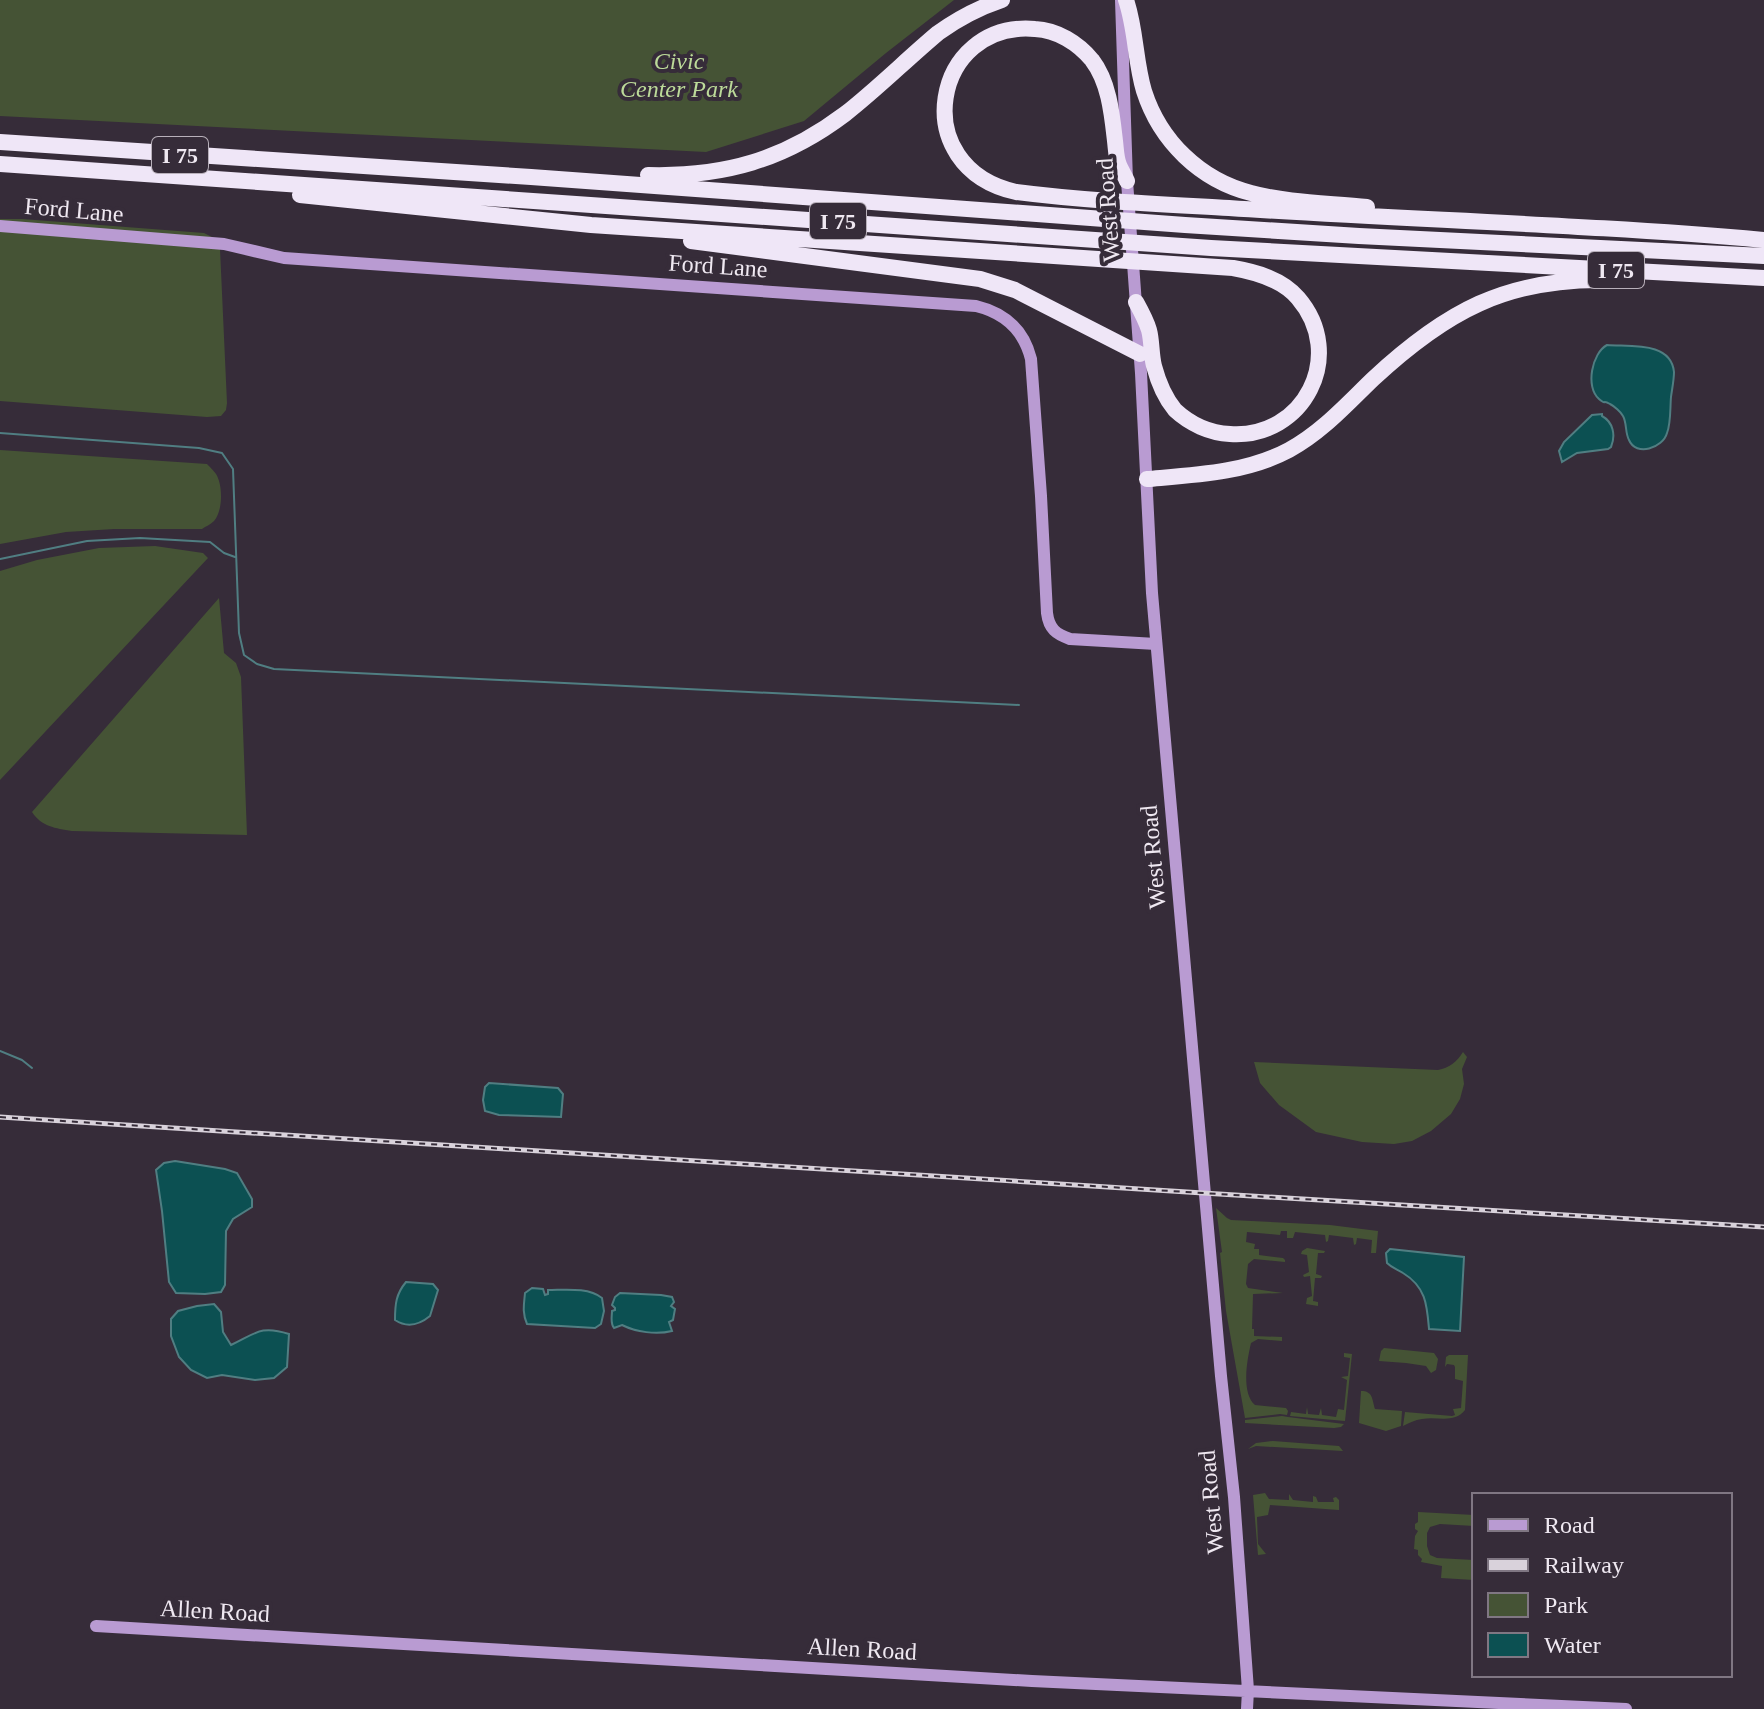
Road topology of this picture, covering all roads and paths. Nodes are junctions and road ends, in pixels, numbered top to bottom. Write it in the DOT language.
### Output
graph roads {
  1 [pos="1002,0"];
  2 [pos="1124,0"];
  3 [pos="0,142"];
  4 [pos="0,164"];
  5 [pos="537,177"];
  6 [pos="208,179"];
  7 [pos="1128,186"];
  8 [pos="1476,221"];
  9 [pos="591,225"];
  10 [pos="0,226"];
  11 [pos="1764,240"];
  12 [pos="1764,256"];
  13 [pos="1764,279"];
  14 [pos="1136,302"];
  15 [pos="1140,354"];
  16 [pos="1147,479"];
  17 [pos="1156,644"];
  18 [pos="96,1626"];
  19 [pos="1248,1690"];
  20 [pos="1247,1709"];
  21 [pos="1626,1709"];
  1 -- 5 [label="highway"];
  2 -- 7 [label="main road, West Road"];
  2 -- 8 [label="highway"];
  3 -- 5 [label="highway, I 75"];
  4 -- 6 [label="highway, I 75"];
  5 -- 12 [label="highway, I 75"];
  6 -- 9 [label="highway"];
  6 -- 13 [label="highway, I 75"];
  7 -- 8 [label="highway"];
  7 -- 14 [label="main road, West Road"];
  8 -- 11 [label="highway"];
  9 -- 14 [label="highway"];
  9 -- 15 [label="highway"];
  10 -- 17 [label="main road, Ford Lane"];
  13 -- 16 [label="highway"];
  14 -- 15 [label="main road, West Road"];
  15 -- 16 [label="main road, West Road"];
  16 -- 17 [label="main road, West Road"];
  17 -- 19 [label="main road, West Road"];
  18 -- 19 [label="main road, Allen Road"];
  19 -- 20 [label="main road, West Road"];
  19 -- 21 [label="main road, Allen Road"];
}
